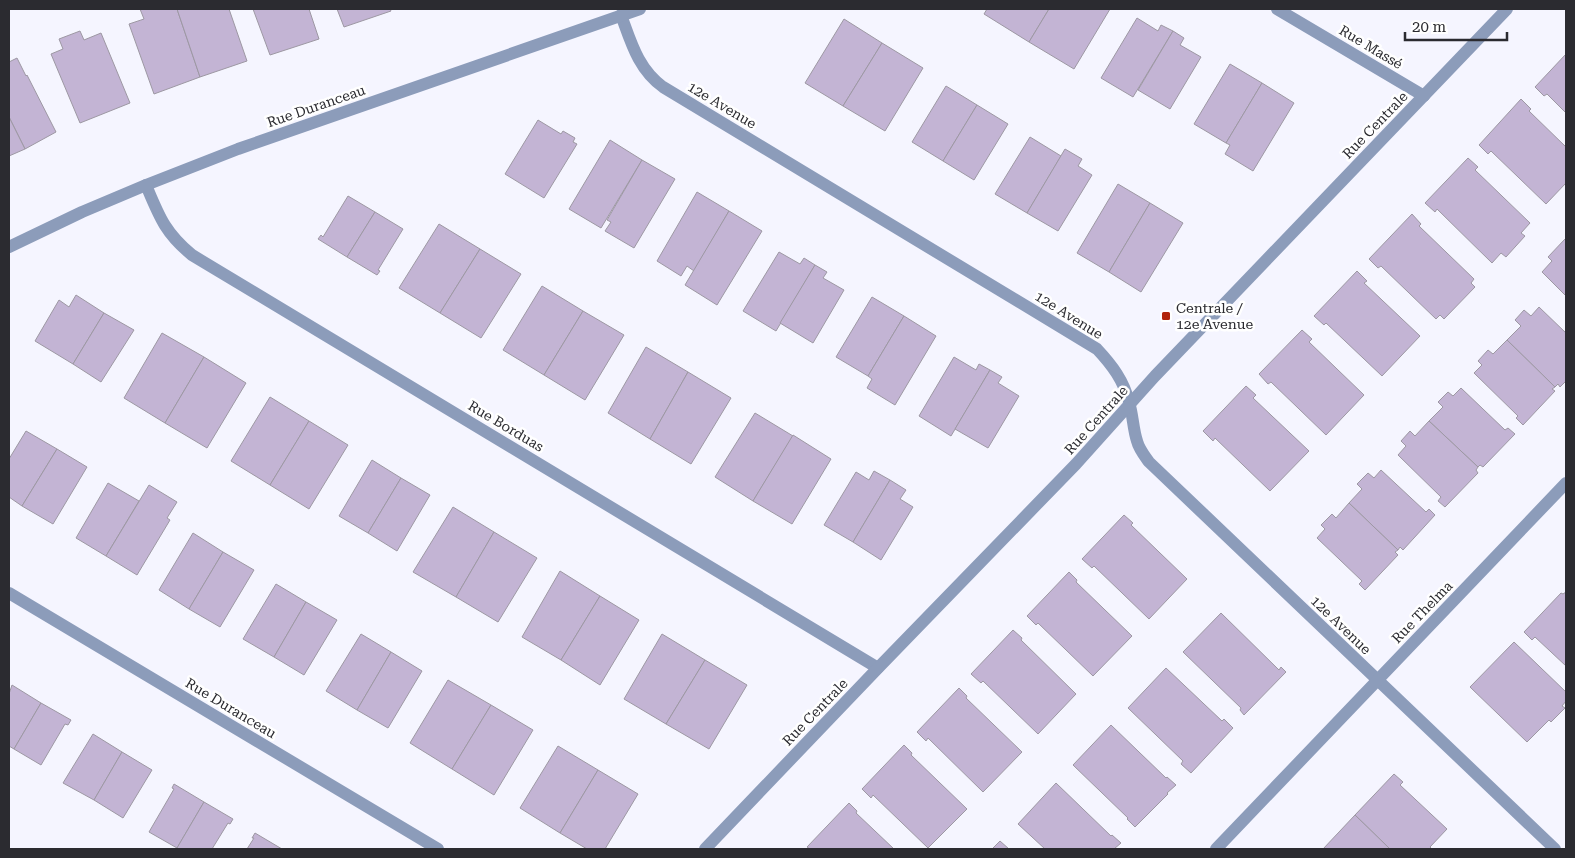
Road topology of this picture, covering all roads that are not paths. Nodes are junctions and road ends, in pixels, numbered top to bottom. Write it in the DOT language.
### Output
graph roads {
  1 [pos="640,9"];
  2 [pos="1277,9"];
  3 [pos="1507,9"];
  4 [pos="621,16"];
  5 [pos="1424,96"];
  6 [pos="146,185"];
  7 [pos="9,247"];
  8 [pos="1130,404"];
  9 [pos="1566,482"];
  10 [pos="9,593"];
  11 [pos="878,668"];
  12 [pos="1378,680"];
  13 [pos="438,849"];
  14 [pos="705,849"];
  15 [pos="1216,849"];
  16 [pos="1556,849"];
  1 -- 4 [label="street, Rue Duranceau"];
  2 -- 5 [label="street, Rue Massé"];
  3 -- 5 [label="street, Rue Centrale"];
  4 -- 6 [label="street, Rue Duranceau"];
  4 -- 8 [label="street, 12e Avenue"];
  5 -- 8 [label="street, Rue Centrale"];
  6 -- 7 [label="street, Rue Duranceau"];
  6 -- 11 [label="street, Rue Borduas"];
  8 -- 11 [label="street, Rue Centrale"];
  8 -- 12 [label="street, 12e Avenue"];
  9 -- 12 [label="street, Rue Thelma"];
  10 -- 13 [label="street, Rue Duranceau"];
  11 -- 14 [label="street, Rue Centrale"];
  12 -- 15 [label="street, Rue Thelma"];
  12 -- 16 [label="street, 12e Avenue"];
}
